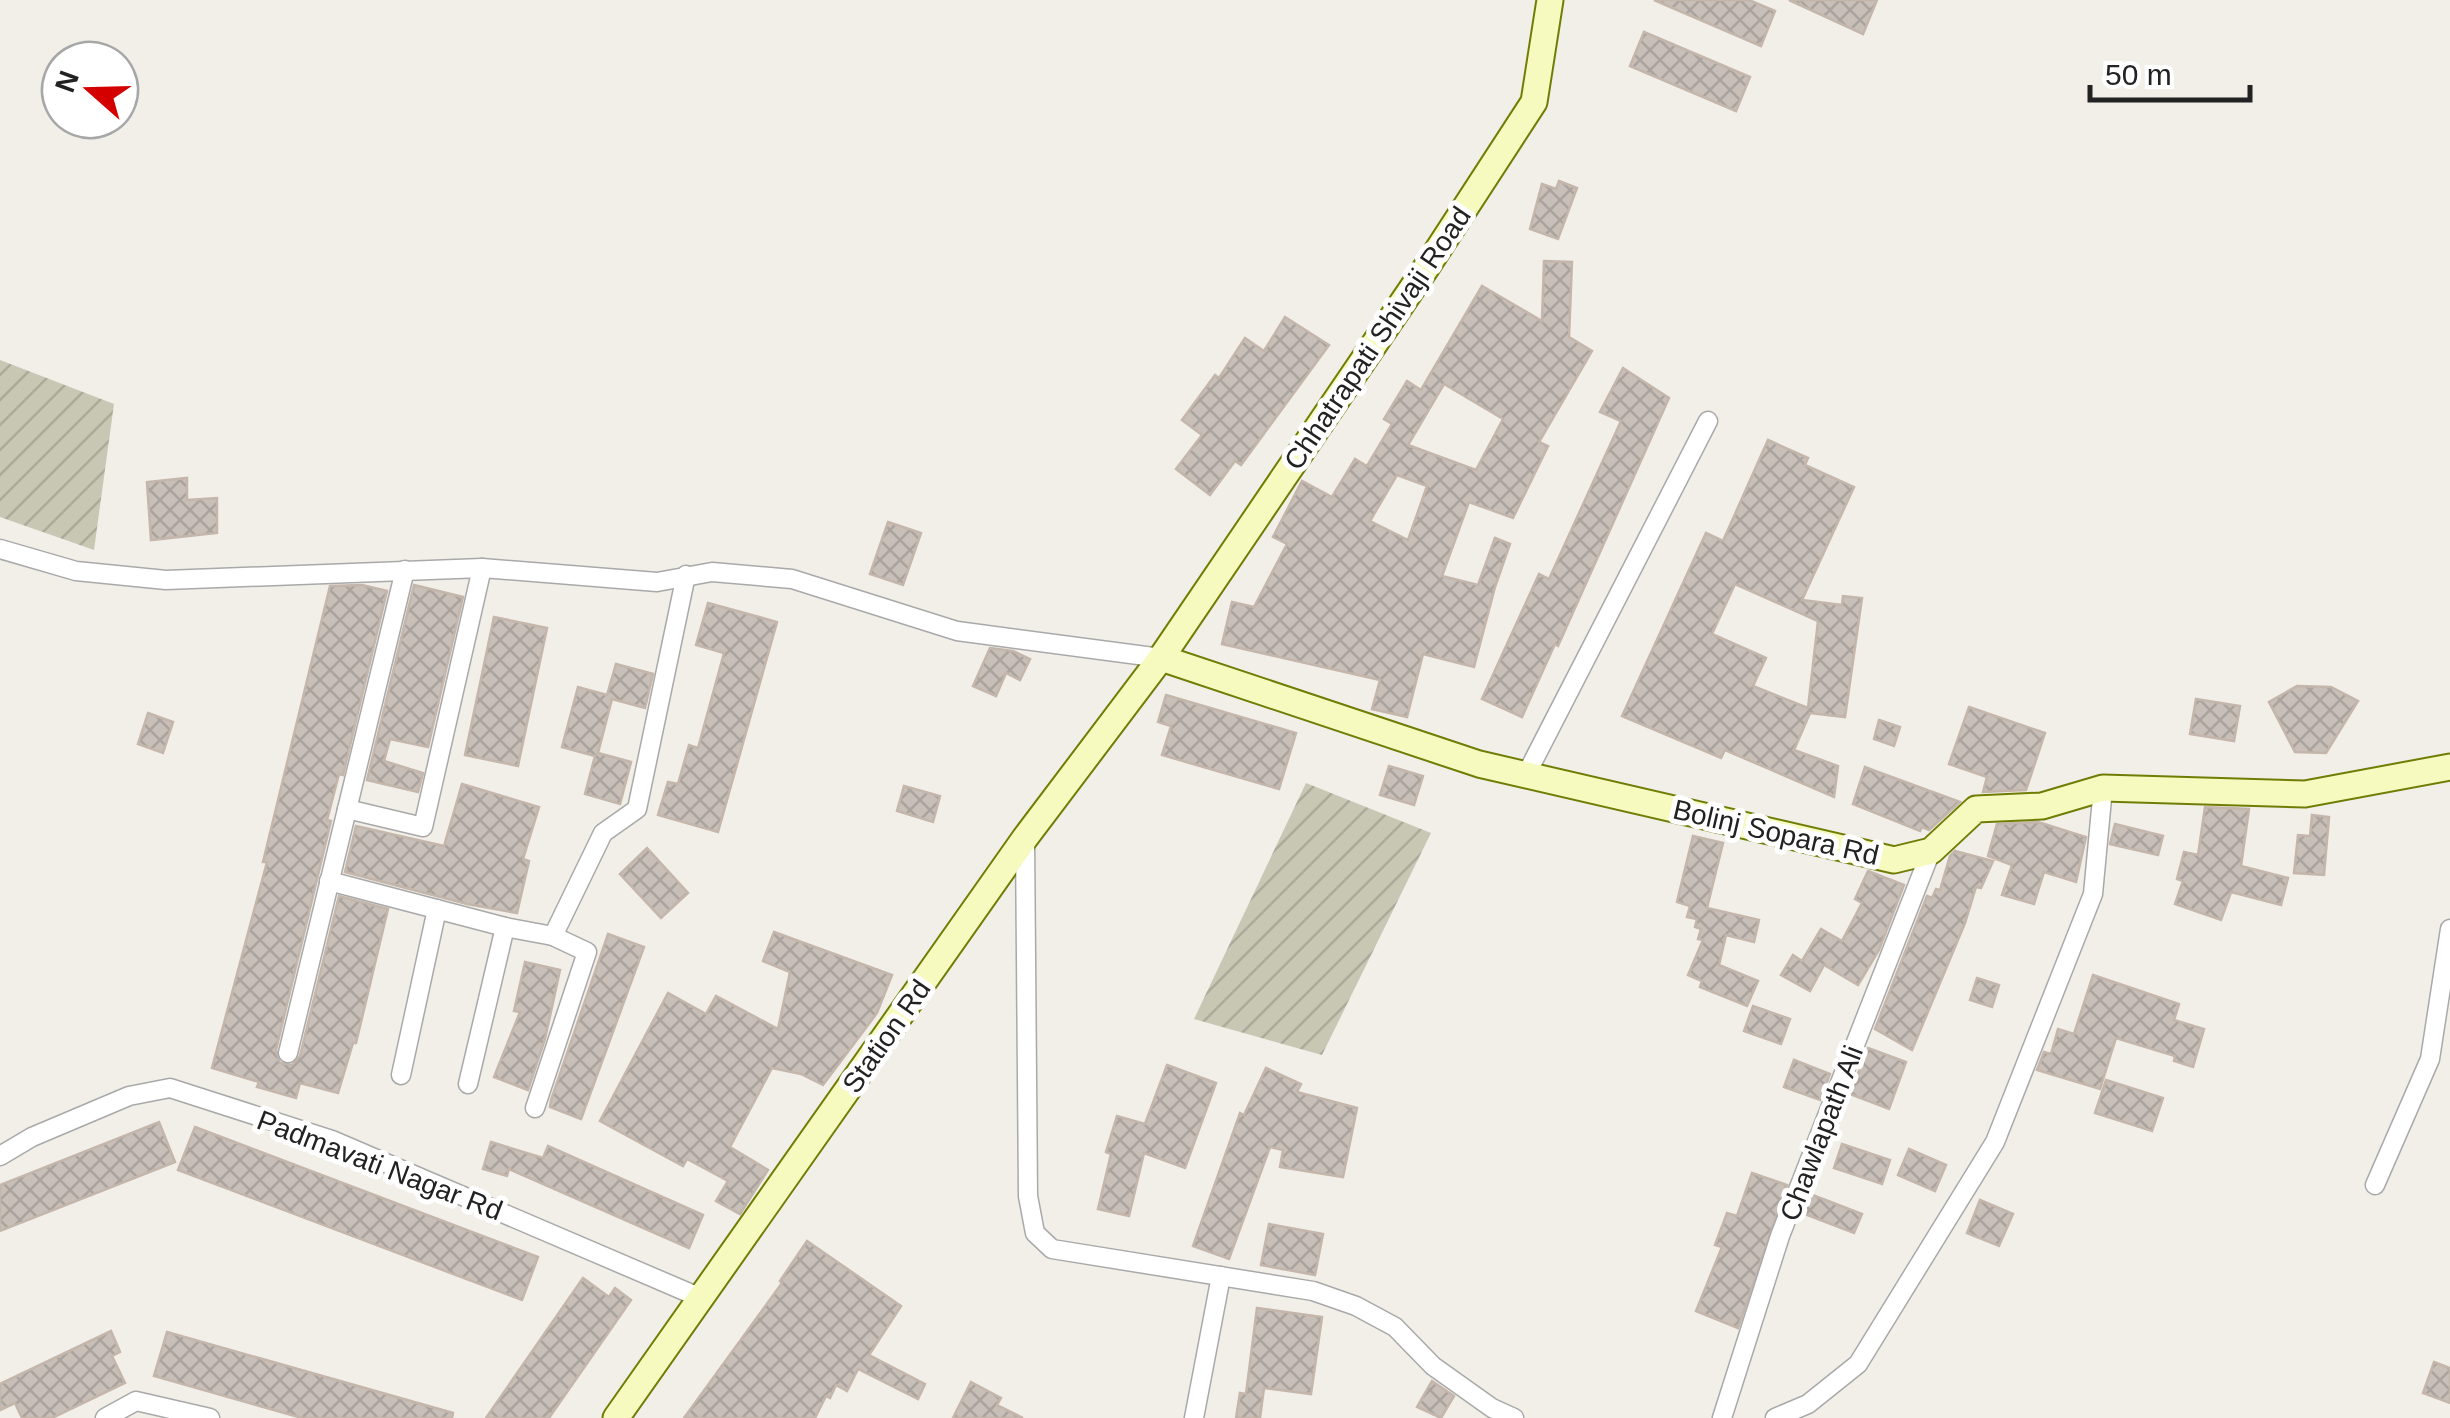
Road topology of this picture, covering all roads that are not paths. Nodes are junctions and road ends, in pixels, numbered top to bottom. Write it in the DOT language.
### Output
graph roads {
  1 [pos="1550,0"];
  2 [pos="1708,422"];
  3 [pos="0,548"];
  4 [pos="482,568"];
  5 [pos="404,570"];
  6 [pos="686,574"];
  7 [pos="1160,658"];
  8 [pos="2450,767"];
  9 [pos="1527,773"];
  10 [pos="2103,788"];
  11 [pos="347,809"];
  12 [pos="1025,838"];
  13 [pos="1931,852"];
  14 [pos="329,881"];
  15 [pos="437,910"];
  16 [pos="505,927"];
  17 [pos="2450,929"];
  18 [pos="552,936"];
  19 [pos="288,1053"];
  20 [pos="401,1075"];
  21 [pos="468,1084"];
  22 [pos="535,1108"];
  23 [pos="0,1156"];
  24 [pos="2375,1185"];
  25 [pos="1221,1276"];
  26 [pos="701,1298"];
  27 [pos="105,1418"];
  28 [pos="210,1418"];
  29 [pos="616,1418"];
  30 [pos="1194,1418"];
  31 [pos="1514,1418"];
  32 [pos="1722,1418"];
  33 [pos="1775,1418"];
  1 -- 7 [label="main road, Chhatrapati Shivaji Road"];
  2 -- 9 [label="street"];
  3 -- 5 [label="street"];
  4 -- 5 [label="street"];
  4 -- 6 [label="street"];
  4 -- 11 [label="street"];
  5 -- 11 [label="street"];
  6 -- 7 [label="street"];
  6 -- 18 [label="street"];
  7 -- 9 [label="main road, Bolinj Sopara Rd"];
  7 -- 12 [label="main road, Station Rd"];
  8 -- 10 [label="main road"];
  9 -- 13 [label="main road, Bolinj Sopara Rd"];
  10 -- 13 [label="main road"];
  10 -- 33 [label="street"];
  11 -- 14 [label="street"];
  12 -- 25 [label="street"];
  12 -- 26 [label="main road, Station Rd"];
  13 -- 32 [label="street, Chawlapath Ali"];
  14 -- 15 [label="street"];
  14 -- 19 [label="street"];
  15 -- 16 [label="street"];
  15 -- 20 [label="street"];
  16 -- 18 [label="street"];
  16 -- 21 [label="street"];
  17 -- 24 [label="street"];
  18 -- 22 [label="street"];
  23 -- 26 [label="street, Padmavati Nagar Rd"];
  25 -- 30 [label="street"];
  25 -- 31 [label="street"];
  26 -- 29 [label="main road, Station Rd"];
  27 -- 28 [label="street"];
}
